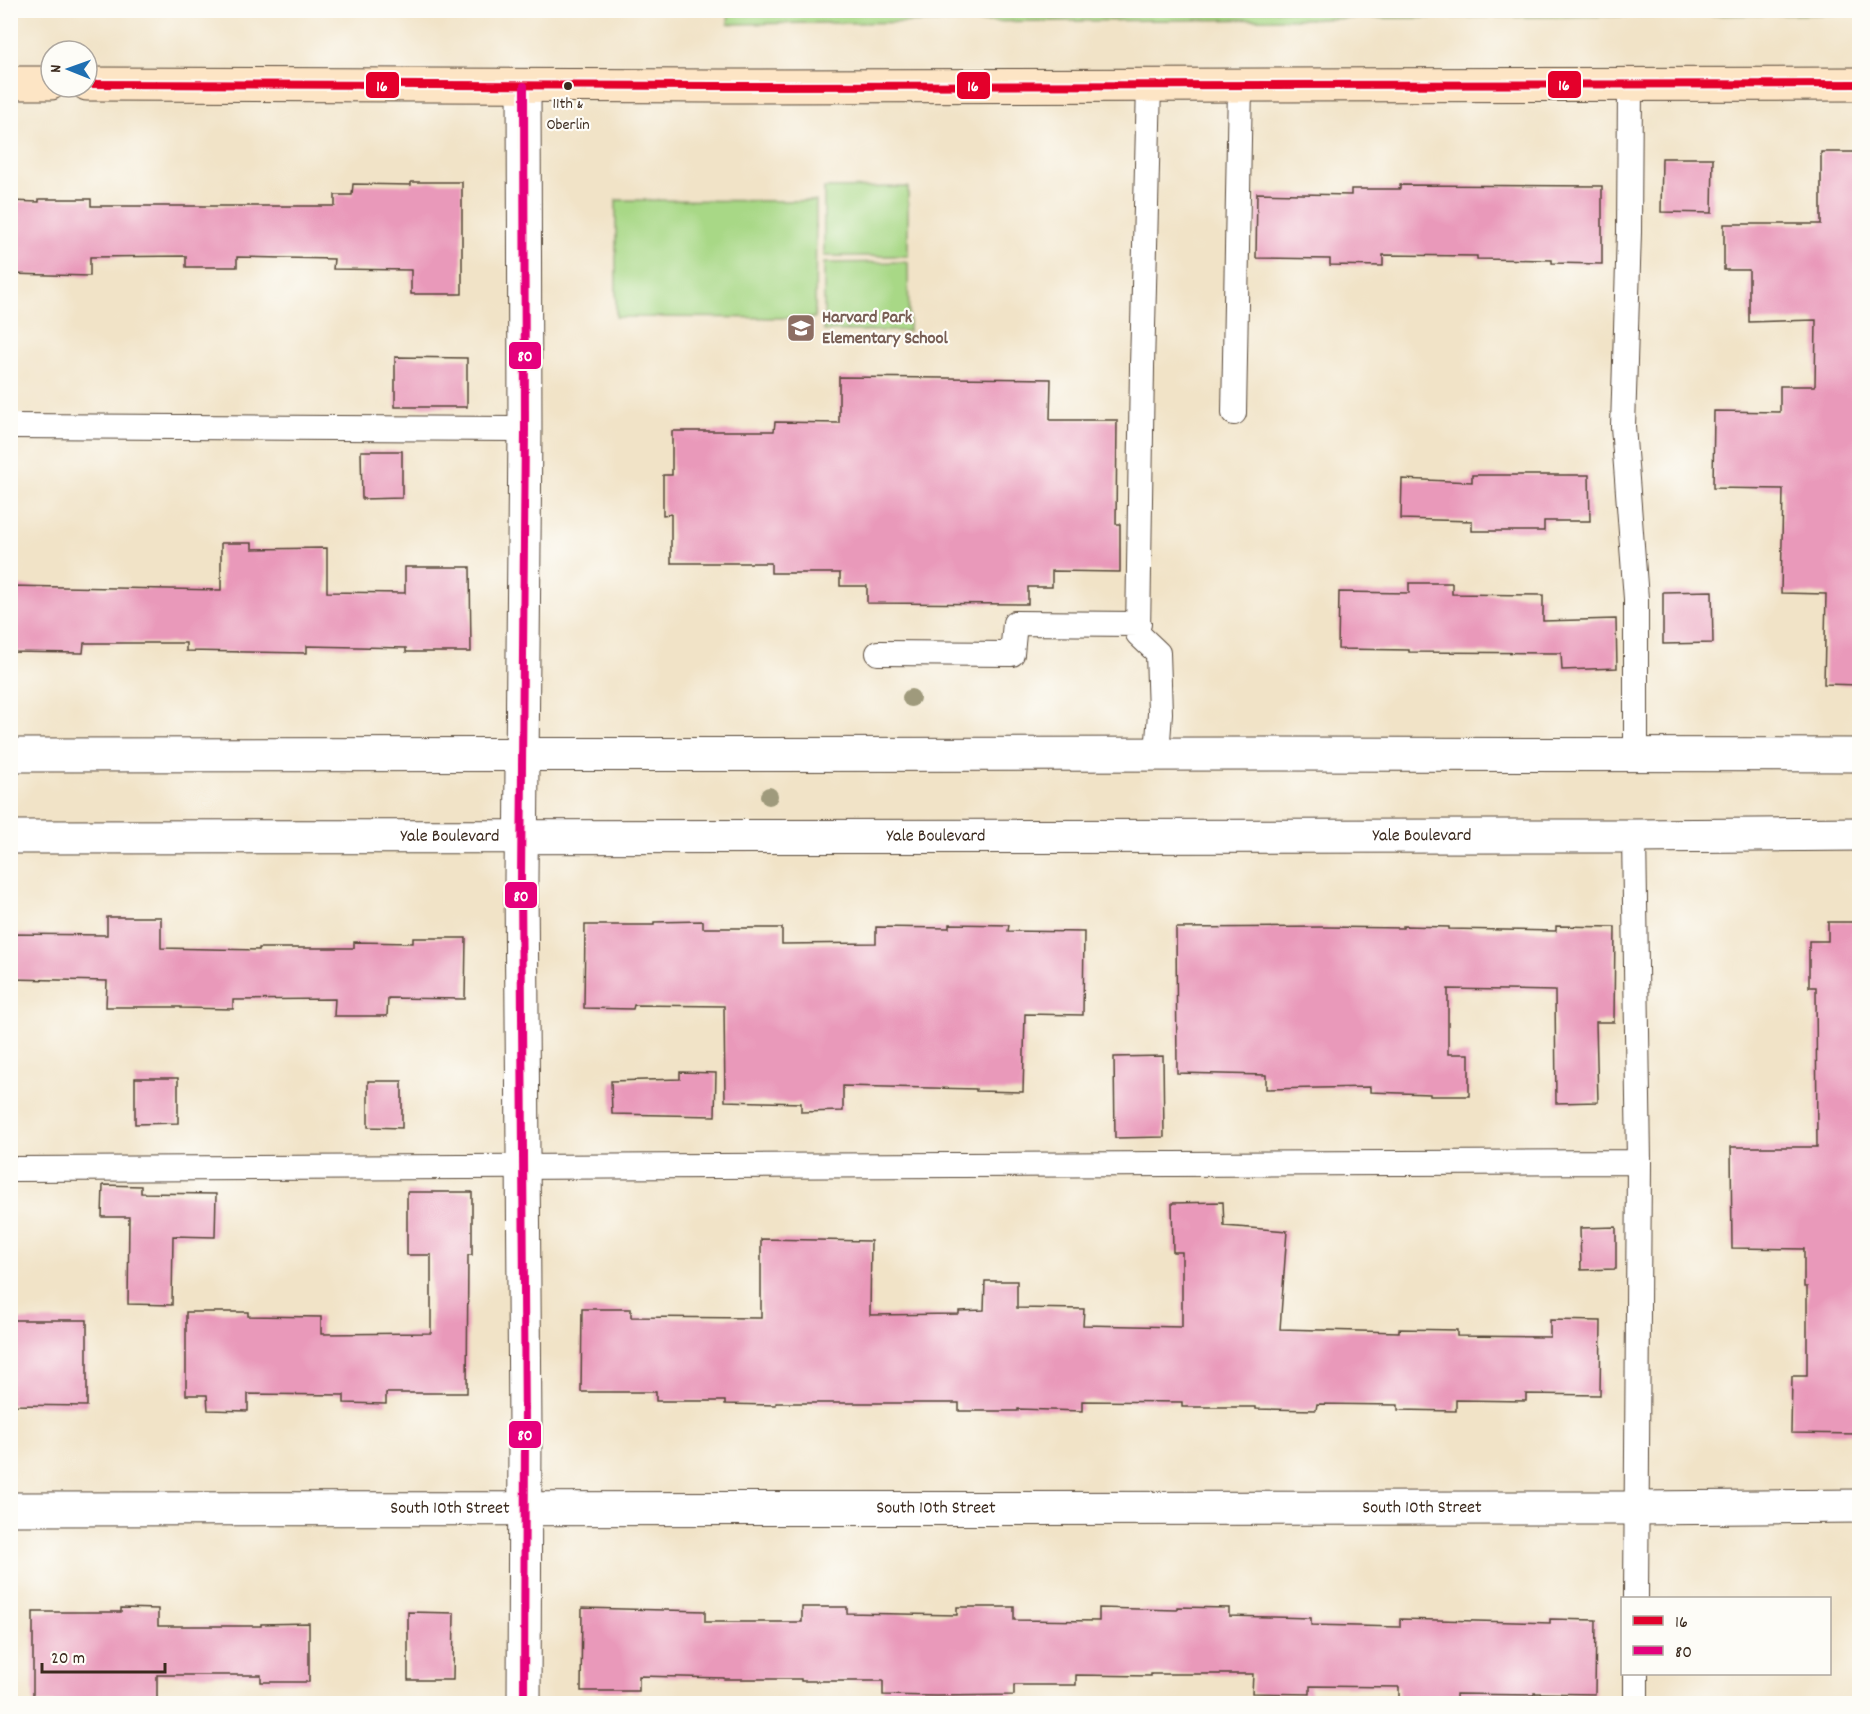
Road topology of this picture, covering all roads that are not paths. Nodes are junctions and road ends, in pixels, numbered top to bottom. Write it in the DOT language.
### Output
graph roads {
  1 [pos="10,83"];
  2 [pos="39,83"];
  3 [pos="99,84"];
  4 [pos="1860,84"];
  5 [pos="1149,85"];
  6 [pos="1240,85"];
  7 [pos="1630,85"];
  8 [pos="524,86"];
  9 [pos="1234,413"];
  10 [pos="10,426"];
  11 [pos="525,429"];
  12 [pos="1139,624"];
  13 [pos="878,653"];
  14 [pos="1158,754"];
  15 [pos="1636,754"];
  16 [pos="10,755"];
  17 [pos="523,755"];
  18 [pos="1860,755"];
  19 [pos="1860,834"];
  20 [pos="1634,836"];
  21 [pos="10,837"];
  22 [pos="522,837"];
  23 [pos="1638,1162"];
  24 [pos="523,1166"];
  25 [pos="10,1169"];
  26 [pos="1860,1506"];
  27 [pos="1636,1508"];
  28 [pos="10,1509"];
  29 [pos="524,1509"];
  30 [pos="1636,1597"];
  31 [pos="1636,1675"];
  32 [pos="524,1704"];
  33 [pos="1636,1704"];
  1 -- 2 [label="street"];
  3 -- 8 [label="street"];
  4 -- 7 [label="street"];
  5 -- 6 [label="street"];
  5 -- 8 [label="street"];
  5 -- 12 [label="lane"];
  6 -- 7 [label="street"];
  6 -- 9 [label="lane"];
  7 -- 15 [label="lane"];
  8 -- 11 [label="street"];
  10 -- 11 [label="lane"];
  11 -- 17 [label="street"];
  12 -- 13 [label="lane"];
  12 -- 14 [label="lane"];
  14 -- 15 [label="street"];
  14 -- 17 [label="street"];
  15 -- 18 [label="street"];
  16 -- 17 [label="street"];
  17 -- 22 [label="street"];
  19 -- 20 [label="street, Yale Boulevard"];
  20 -- 22 [label="street, Yale Boulevard"];
  20 -- 23 [label="lane"];
  21 -- 22 [label="street, Yale Boulevard"];
  22 -- 24 [label="street"];
  23 -- 24 [label="lane"];
  23 -- 27 [label="lane"];
  24 -- 25 [label="lane"];
  24 -- 29 [label="street"];
  26 -- 27 [label="street, South 10th Street"];
  27 -- 29 [label="street, South 10th Street"];
  27 -- 30 [label="lane"];
  28 -- 29 [label="street, South 10th Street"];
  29 -- 32 [label="street"];
  31 -- 33 [label="lane"];
}
